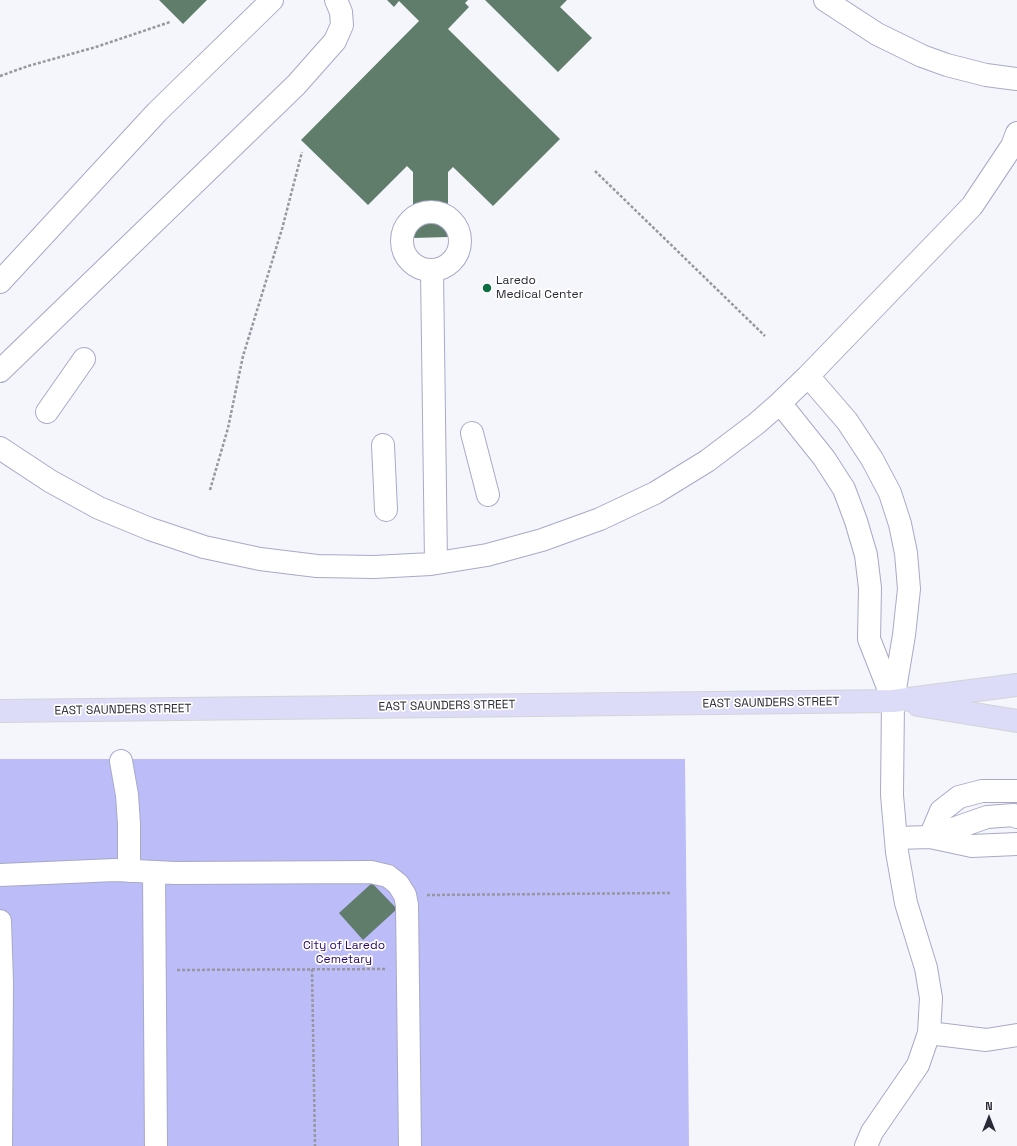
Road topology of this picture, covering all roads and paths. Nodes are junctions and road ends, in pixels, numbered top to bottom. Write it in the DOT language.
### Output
graph roads {
  1 [pos="272,0"];
  2 [pos="336,0"];
  3 [pos="825,0"];
  4 [pos="170,22"];
  5 [pos="0,76"];
  6 [pos="1017,79"];
  7 [pos="1017,133"];
  8 [pos="302,152"];
  9 [pos="595,171"];
  10 [pos="432,271"];
  11 [pos="0,282"];
  12 [pos="765,336"];
  13 [pos="84,359"];
  14 [pos="0,371"];
  15 [pos="808,376"];
  16 [pos="780,403"];
  17 [pos="47,412"];
  18 [pos="472,433"];
  19 [pos="382,445"];
  20 [pos="0,448"];
  21 [pos="210,490"];
  22 [pos="488,495"];
  23 [pos="386,510"];
  24 [pos="436,562"];
  25 [pos="1017,685"];
  26 [pos="893,702"];
  27 [pos="0,711"];
  28 [pos="1017,721"];
  29 [pos="121,761"];
  30 [pos="1017,791"];
  31 [pos="1017,817"];
  32 [pos="930,837"];
  33 [pos="896,838"];
  34 [pos="1017,844"];
  35 [pos="129,871"];
  36 [pos="154,872"];
  37 [pos="0,875"];
  38 [pos="423,892"];
  39 [pos="670,893"];
  40 [pos="0,921"];
  41 [pos="391,968"];
  42 [pos="312,969"];
  43 [pos="171,970"];
  44 [pos="929,1033"];
  45 [pos="1017,1035"];
  46 [pos="2,1146"];
  47 [pos="156,1146"];
  48 [pos="315,1146"];
  49 [pos="410,1146"];
  50 [pos="866,1146"];
  1 -- 11 [label="street"];
  2 -- 14 [label="street"];
  3 -- 6 [label="street"];
  4 -- 5 [label="path"];
  7 -- 15 [label="street"];
  8 -- 21 [label="path"];
  9 -- 12 [label="path"];
  10 -- 24 [label="street"];
  13 -- 17 [label="street"];
  15 -- 16 [label="street"];
  15 -- 26 [label="street"];
  16 -- 24 [label="street"];
  16 -- 26 [label="street"];
  18 -- 22 [label="street"];
  19 -- 23 [label="street"];
  20 -- 24 [label="street"];
  25 -- 26 [label="main road, EAST SAUNDERS STREET"];
  26 -- 27 [label="main road, EAST SAUNDERS STREET"];
  26 -- 28 [label="main road, EAST SAUNDERS STREET"];
  26 -- 33 [label="street"];
  29 -- 35 [label="street"];
  30 -- 32 [label="street"];
  31 -- 32 [label="street"];
  32 -- 33 [label="street"];
  32 -- 34 [label="street"];
  33 -- 44 [label="street"];
  35 -- 36 [label="street"];
  35 -- 37 [label="street"];
  36 -- 47 [label="street"];
  36 -- 49 [label="street"];
  38 -- 39 [label="path"];
  40 -- 46 [label="street"];
  41 -- 42 [label="path"];
  42 -- 43 [label="path"];
  42 -- 48 [label="path"];
  44 -- 45 [label="street"];
  44 -- 50 [label="street"];
}
